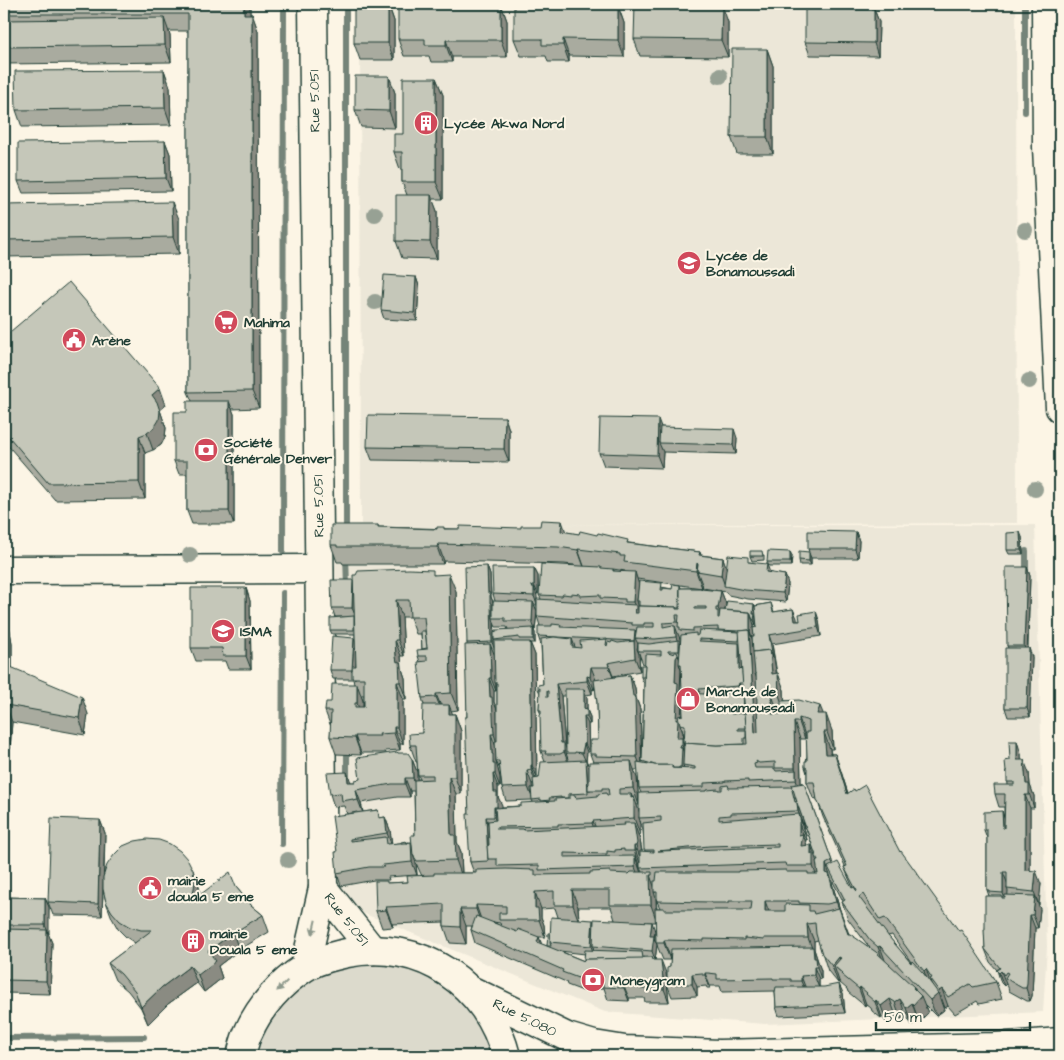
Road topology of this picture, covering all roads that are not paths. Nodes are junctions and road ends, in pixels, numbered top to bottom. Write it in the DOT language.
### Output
graph roads {
  1 [pos="313,4"];
  2 [pos="1046,4"];
  3 [pos="1060,408"];
  4 [pos="319,569"];
  5 [pos="4,570"];
  6 [pos="323,888"];
  7 [pos="372,950"];
  8 [pos="305,967"];
  9 [pos="470,990"];
  10 [pos="1060,1042"];
  11 [pos="241,1056"];
  12 [pos="506,1056"];
  1 -- 4 [label="main road, Rue 5.051"];
  2 -- 3 [label="main road"];
  4 -- 5 [label="main road"];
  4 -- 6 [label="main road, Rue 5.051"];
  6 -- 7 [label="main road, Rue 5.051"];
  6 -- 8 [label="main road, Rue 5.051, one-way"];
  7 -- 8 [label="main road"];
  7 -- 9 [label="main road"];
  8 -- 11 [label="main road, one-way"];
  9 -- 10 [label="main road, Rue 5.080"];
  9 -- 12 [label="main road"];
}
